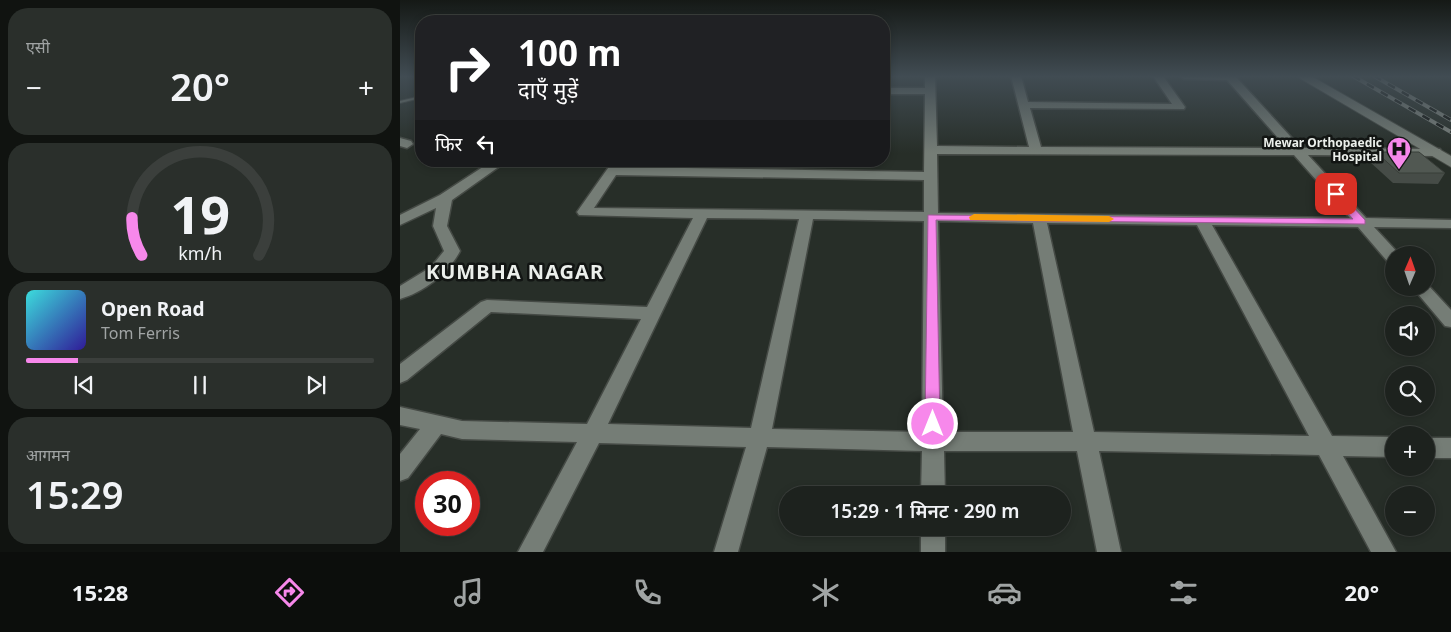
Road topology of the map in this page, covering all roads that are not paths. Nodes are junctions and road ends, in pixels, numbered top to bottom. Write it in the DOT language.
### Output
graph roads {
  1 [pos="930,102"];
  2 [pos="1023,102"];
  3 [pos="1176,102"];
  4 [pos="1252,102"];
  5 [pos="1347,102"];
  6 [pos="1024,105"];
  7 [pos="930,150"];
  8 [pos="1036,150"];
  9 [pos="1297,151"];
  10 [pos="1436,152"];
  11 [pos="1451,162"];
  12 [pos="492,167"];
  13 [pos="614,167"];
  14 [pos="638,167"];
  15 [pos="846,167"];
  16 [pos="844,176"];
  17 [pos="930,176"];
  18 [pos="445,198"];
  19 [pos="702,214"];
  20 [pos="808,215"];
  21 [pos="931,217"];
  22 [pos="1039,218"];
  23 [pos="1202,220"];
  24 [pos="400,221"];
  25 [pos="1362,222"];
  26 [pos="1451,224"];
  27 [pos="1385,248"];
  28 [pos="400,293"];
  29 [pos="1428,296"];
  30 [pos="653,312"];
  31 [pos="1451,321"];
  32 [pos="400,375"];
  33 [pos="400,416"];
  34 [pos="437,424"];
  35 [pos="593,434"];
  36 [pos="759,438"];
  37 [pos="1086,441"];
  38 [pos="933,442"];
  39 [pos="1325,445"];
  40 [pos="1385,447"];
  41 [pos="1435,448"];
  42 [pos="1451,448"];
  43 [pos="400,472"];
  44 [pos="933,486"];
  45 [pos="933,536"];
  46 [pos="530,552"];
  47 [pos="726,552"];
  48 [pos="933,552"];
  49 [pos="1109,552"];
  50 [pos="1384,552"];
  1 -- 7 [label="street"];
  2 -- 6 [label="street"];
  3 -- 6 [label="street"];
  4 -- 9 [label="street"];
  5 -- 10 [label="street"];
  6 -- 8 [label="street"];
  7 -- 8 [label="street"];
  7 -- 17 [label="street"];
  8 -- 9 [label="street"];
  9 -- 10 [label="street"];
  9 -- 25 [label="street"];
  10 -- 11 [label="street"];
  12 -- 18 [label="street"];
  13 -- 19 [label="street"];
  14 -- 16 [label="street"];
  15 -- 16 [label="street"];
  16 -- 17 [label="street"];
  17 -- 21 [label="street"];
  18 -- 24 [label="street"];
  18 -- 28 [label="street"];
  19 -- 20 [label="street"];
  19 -- 30 [label="street"];
  20 -- 21 [label="street"];
  20 -- 36 [label="street"];
  21 -- 22 [label="street"];
  21 -- 38 [label="street"];
  22 -- 23 [label="street"];
  22 -- 37 [label="street"];
  23 -- 25 [label="street"];
  23 -- 39 [label="street"];
  25 -- 26 [label="street"];
  25 -- 27 [label="street"];
  29 -- 31 [label="street"];
  30 -- 32 [label="street"];
  30 -- 35 [label="street"];
  33 -- 34 [label="street"];
  34 -- 35 [label="street"];
  34 -- 43 [label="street"];
  35 -- 36 [label="street"];
  35 -- 46 [label="street"];
  36 -- 38 [label="street"];
  36 -- 47 [label="street"];
  37 -- 38 [label="street"];
  37 -- 39 [label="street"];
  37 -- 49 [label="street"];
  38 -- 44 [label="street"];
  39 -- 40 [label="street"];
  39 -- 50 [label="street"];
  41 -- 42 [label="street"];
  45 -- 48 [label="street"];
}
